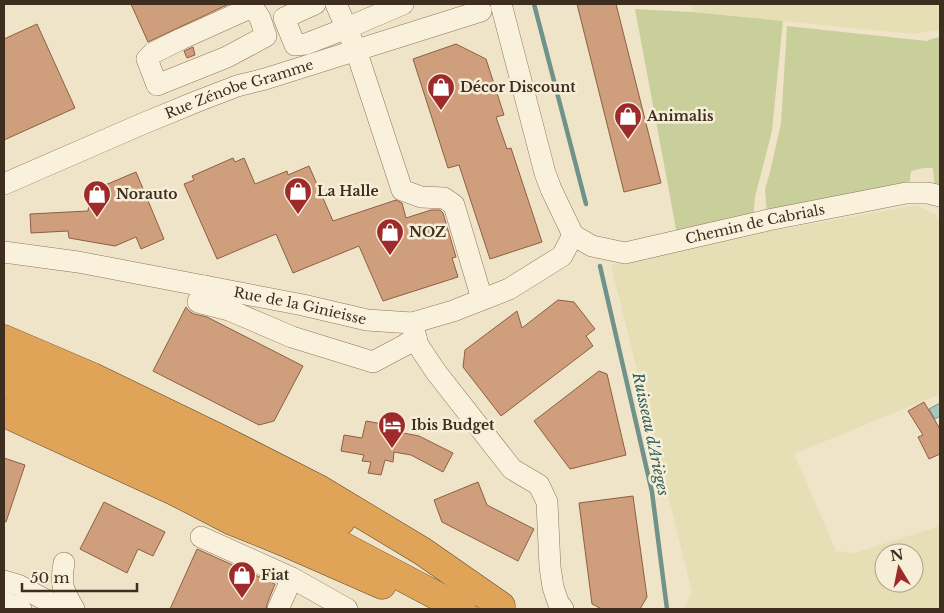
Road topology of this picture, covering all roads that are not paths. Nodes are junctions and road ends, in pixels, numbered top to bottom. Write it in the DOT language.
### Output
graph roads {
  1 [pos="315,4"];
  2 [pos="336,4"];
  3 [pos="404,4"];
  4 [pos="501,4"];
  5 [pos="484,7"];
  6 [pos="347,28"];
  7 [pos="356,50"];
  8 [pos="227,57"];
  9 [pos="237,86"];
  10 [pos="529,114"];
  11 [pos="4,184"];
  12 [pos="940,196"];
  13 [pos="573,236"];
  14 [pos="4,252"];
  15 [pos="205,286"];
  16 [pos="482,299"];
  17 [pos="414,330"];
  18 [pos="4,339"];
  19 [pos="4,361"];
  20 [pos="4,384"];
  21 [pos="4,388"];
  22 [pos="4,413"];
  23 [pos="98,426"];
  24 [pos="201,536"];
  25 [pos="64,563"];
  26 [pos="292,578"];
  27 [pos="4,581"];
  28 [pos="4,602"];
  29 [pos="504,607"];
  30 [pos="21,609"];
  31 [pos="62,609"];
  32 [pos="74,609"];
  33 [pos="278,609"];
  34 [pos="347,609"];
  35 [pos="438,609"];
  36 [pos="462,609"];
  37 [pos="563,609"];
  1 -- 6 [label="street"];
  2 -- 6 [label="street"];
  3 -- 6 [label="street"];
  4 -- 10 [label="street"];
  5 -- 7 [label="street, Rue Zénobe Gramme"];
  5 -- 10 [label="street"];
  6 -- 7 [label="street"];
  7 -- 9 [label="street, Rue Zénobe Gramme"];
  7 -- 16 [label="street"];
  8 -- 8 [label="street"];
  8 -- 9 [label="street"];
  9 -- 11 [label="street, Rue Zénobe Gramme"];
  10 -- 13 [label="street"];
  12 -- 13 [label="street, Chemin de Cabrials"];
  13 -- 16 [label="street, Rue de la Ginieisse"];
  14 -- 15 [label="street, Rue de la Ginieisse"];
  15 -- 17 [label="street, Rue de la Ginieisse"];
  15 -- 17 [label="street"];
  16 -- 17 [label="street, Rue de la Ginieisse"];
  17 -- 37 [label="street"];
  18 -- 29 [label="highway"];
  19 -- 29 [label="highway"];
  20 -- 23 [label="highway"];
  21 -- 23 [label="highway"];
  22 -- 35 [label="highway"];
  23 -- 36 [label="highway"];
  24 -- 26 [label="street"];
  25 -- 32 [label="street"];
  26 -- 33 [label="street"];
  26 -- 34 [label="street"];
  27 -- 31 [label="street"];
  28 -- 30 [label="street"];
}
